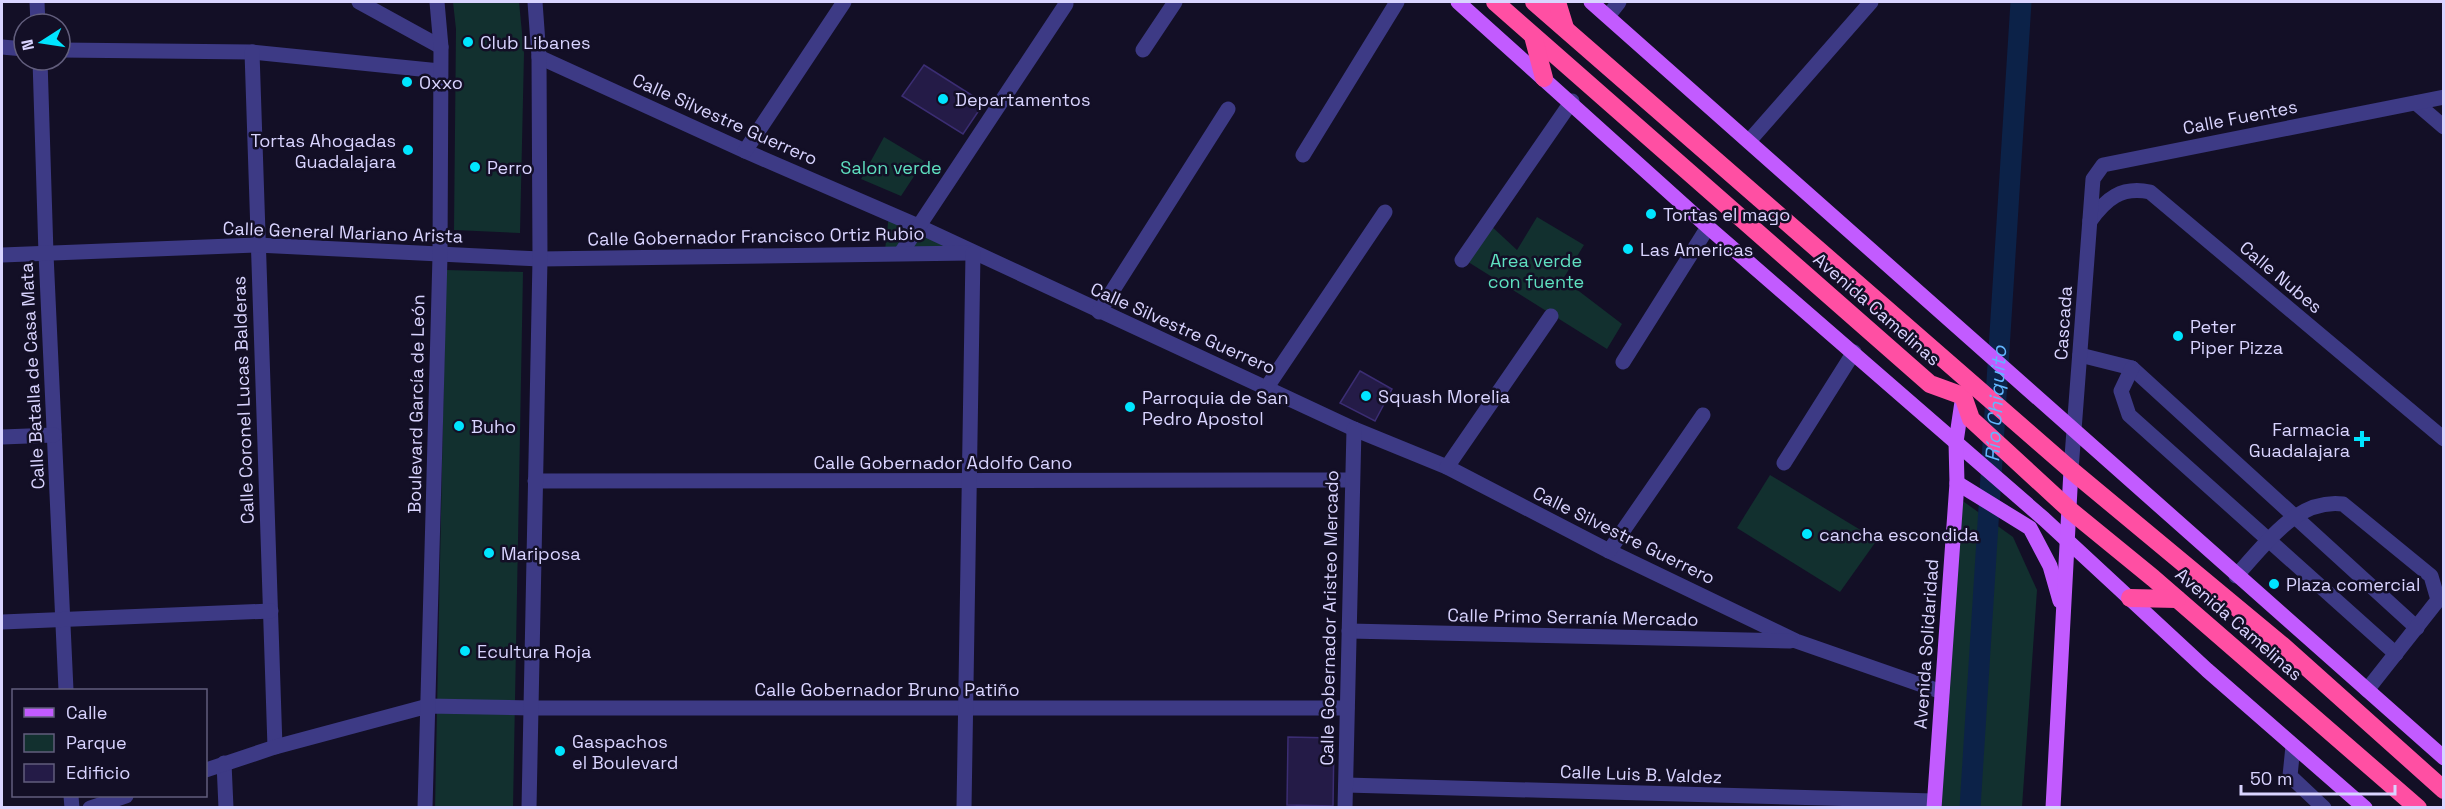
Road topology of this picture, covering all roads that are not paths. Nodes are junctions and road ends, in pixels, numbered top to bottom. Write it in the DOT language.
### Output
graph roads {
  1 [pos="359,2"];
  2 [pos="437,2"];
  3 [pos="536,2"];
  4 [pos="844,2"];
  5 [pos="1175,2"];
  6 [pos="1397,2"];
  7 [pos="1458,2"];
  8 [pos="1495,2"];
  9 [pos="1534,2"];
  10 [pos="1557,2"];
  11 [pos="1591,2"];
  12 [pos="1619,2"];
  13 [pos="1871,2"];
  14 [pos="1066,4"];
  15 [pos="1608,16"];
  16 [pos="1565,28"];
  17 [pos="1533,36"];
  18 [pos="441,47"];
  19 [pos="72,50"];
  20 [pos="1143,50"];
  21 [pos="252,52"];
  22 [pos="539,57"];
  23 [pos="40,72"];
  24 [pos="440,72"];
  25 [pos="1544,78"];
  26 [pos="2444,98"];
  27 [pos="1572,101"];
  28 [pos="2416,103"];
  29 [pos="1228,109"];
  30 [pos="2444,127"];
  31 [pos="1750,140"];
  32 [pos="745,151"];
  33 [pos="1303,155"];
  34 [pos="1385,212"];
  35 [pos="2090,221"];
  36 [pos="918,226"];
  37 [pos="1708,226"];
  38 [pos="257,245"];
  39 [pos="901,253"];
  40 [pos="973,253"];
  41 [pos="46,254"];
  42 [pos="2,255"];
  43 [pos="440,256"];
  44 [pos="540,259"];
  45 [pos="1461,260"];
  46 [pos="1099,312"];
  47 [pos="1551,316"];
  48 [pos="1854,352"];
  49 [pos="2080,355"];
  50 [pos="1623,362"];
  51 [pos="2132,368"];
  52 [pos="1964,376"];
  53 [pos="1267,387"];
  54 [pos="1963,396"];
  55 [pos="1703,415"];
  56 [pos="2074,428"];
  57 [pos="1354,429"];
  58 [pos="54,435"];
  59 [pos="2,437"];
  60 [pos="2444,439"];
  61 [pos="1961,448"];
  62 [pos="1784,463"];
  63 [pos="1447,468"];
  64 [pos="2071,470"];
  65 [pos="1351,480"];
  66 [pos="535,481"];
  67 [pos="970,482"];
  68 [pos="1958,484"];
  69 [pos="2070,511"];
  70 [pos="2294,515"];
  71 [pos="2270,539"];
  72 [pos="2067,541"];
  73 [pos="1609,551"];
  74 [pos="2236,576"];
  75 [pos="2130,598"];
  76 [pos="2177,599"];
  77 [pos="271,611"];
  78 [pos="2063,612"];
  79 [pos="63,620"];
  80 [pos="2,622"];
  81 [pos="2417,628"];
  82 [pos="1349,631"];
  83 [pos="1796,641"];
  84 [pos="2396,654"];
  85 [pos="66,689"];
  86 [pos="2367,690"];
  87 [pos="1942,692"];
  88 [pos="428,706"];
  89 [pos="531,708"];
  90 [pos="966,708"];
  91 [pos="1347,708"];
  92 [pos="2293,746"];
  93 [pos="275,747"];
  94 [pos="2443,756"];
  95 [pos="224,763"];
  96 [pos="207,770"];
  97 [pos="1346,785"];
  98 [pos="2444,790"];
  99 [pos="120,797"];
  100 [pos="1934,804"];
  101 [pos="90,807"];
  102 [pos="226,807"];
  103 [pos="425,807"];
  104 [pos="529,807"];
  105 [pos="964,807"];
  106 [pos="1345,807"];
  107 [pos="2053,807"];
  108 [pos="2324,807"];
  109 [pos="2365,807"];
  110 [pos="2418,807"];
  1 -- 18 [label="street"];
  2 -- 18 [label="street, Boulevard García de León"];
  3 -- 22 [label="street"];
  4 -- 32 [label="street"];
  5 -- 20 [label="street"];
  6 -- 33 [label="street"];
  7 -- 25 [label="main road"];
  8 -- 17 [label="highway, Avenida Camelinas"];
  9 -- 16 [label="highway, Avenida Camelinas"];
  10 -- 16 [label="highway"];
  11 -- 15 [label="main road, Avenida Camelinas"];
  12 -- 15 [label="street"];
  13 -- 31 [label="street"];
  14 -- 36 [label="street"];
  15 -- 31 [label="main road, Avenida Camelinas"];
  16 -- 52 [label="highway, Avenida Camelinas"];
  17 -- 25 [label="highway"];
  17 -- 54 [label="highway, Avenida Camelinas"];
  18 -- 24 [label="street, Boulevard García de León"];
  19 -- 21 [label="street"];
  21 -- 24 [label="street"];
  21 -- 38 [label="street, Calle Coronel Lucas Balderas"];
  22 -- 32 [label="street, Calle Silvestre Guerrero"];
  22 -- 44 [label="street"];
  23 -- 41 [label="street, Calle Batalla de Casa Mata"];
  24 -- 43 [label="street, Boulevard García de León"];
  25 -- 27 [label="main road"];
  26 -- 28 [label="street, Calle Fuentes"];
  27 -- 37 [label="main road"];
  27 -- 45 [label="street"];
  28 -- 30 [label="street"];
  28 -- 35 [label="street, Calle Fuentes"];
  29 -- 46 [label="street"];
  31 -- 56 [label="main road, Avenida Camelinas"];
  32 -- 36 [label="street, Calle Silvestre Guerrero"];
  34 -- 53 [label="street"];
  35 -- 49 [label="street, Cascada"];
  35 -- 60 [label="street, Calle Nubes"];
  36 -- 39 [label="street"];
  36 -- 40 [label="street, Calle Silvestre Guerrero"];
  37 -- 48 [label="main road"];
  37 -- 50 [label="street"];
  38 -- 41 [label="street, Calle General Mariano Arista"];
  38 -- 43 [label="street, Calle General Mariano Arista"];
  38 -- 77 [label="street, Calle Coronel Lucas Balderas"];
  39 -- 40 [label="street, Calle Gobernador Francisco Ortiz Rubio"];
  39 -- 44 [label="street, Calle Gobernador Francisco Ortiz Rubio"];
  40 -- 46 [label="street, Calle Silvestre Guerrero"];
  40 -- 67 [label="street"];
  41 -- 42 [label="street, Calle General Mariano Arista"];
  41 -- 58 [label="street, Calle Batalla de Casa Mata"];
  43 -- 44 [label="street, Calle General Mariano Arista"];
  43 -- 88 [label="street, Boulevard García de León"];
  44 -- 66 [label="street"];
  46 -- 53 [label="street, Calle Silvestre Guerrero"];
  47 -- 63 [label="street"];
  48 -- 61 [label="main road"];
  48 -- 62 [label="street"];
  49 -- 51 [label="street"];
  49 -- 56 [label="street, Cascada"];
  51 -- 70 [label="street"];
  51 -- 71 [label="street"];
  52 -- 54 [label="main road, Avenida Solidaridad"];
  52 -- 64 [label="highway, Avenida Camelinas"];
  53 -- 57 [label="street, Calle Silvestre Guerrero"];
  54 -- 61 [label="main road, Avenida Solidaridad"];
  54 -- 69 [label="highway, Avenida Camelinas"];
  55 -- 73 [label="street"];
  56 -- 64 [label="street"];
  56 -- 74 [label="main road, Avenida Camelinas"];
  57 -- 63 [label="street, Calle Silvestre Guerrero"];
  57 -- 65 [label="street, Calle Gobernador Aristeo Mercado"];
  58 -- 59 [label="street"];
  58 -- 79 [label="street, Calle Batalla de Casa Mata"];
  61 -- 68 [label="main road, Avenida Solidaridad"];
  61 -- 72 [label="main road"];
  63 -- 73 [label="street, Calle Silvestre Guerrero"];
  64 -- 69 [label="main road"];
  64 -- 98 [label="highway, Avenida Camelinas"];
  65 -- 67 [label="street, Calle Gobernador Adolfo Cano"];
  65 -- 82 [label="street, Calle Gobernador Aristeo Mercado"];
  66 -- 67 [label="street, Calle Gobernador Adolfo Cano"];
  66 -- 89 [label="street"];
  67 -- 90 [label="street"];
  68 -- 78 [label="main road"];
  68 -- 87 [label="main road, Avenida Solidaridad"];
  69 -- 72 [label="main road"];
  69 -- 76 [label="highway, Avenida Camelinas"];
  70 -- 71 [label="street"];
  70 -- 81 [label="street"];
  70 -- 81 [label="street"];
  71 -- 74 [label="street"];
  71 -- 84 [label="street"];
  72 -- 75 [label="main road"];
  72 -- 78 [label="main road"];
  73 -- 83 [label="street, Calle Silvestre Guerrero"];
  74 -- 86 [label="main road, Avenida Camelinas"];
  75 -- 76 [label="highway"];
  75 -- 92 [label="main road"];
  76 -- 110 [label="highway, Avenida Camelinas"];
  77 -- 79 [label="street"];
  77 -- 93 [label="street, Calle Coronel Lucas Balderas"];
  78 -- 107 [label="main road"];
  79 -- 80 [label="street"];
  79 -- 85 [label="street, Calle Batalla de Casa Mata"];
  81 -- 84 [label="street"];
  82 -- 83 [label="street, Calle Primo Serranía Mercado"];
  82 -- 91 [label="street, Calle Gobernador Aristeo Mercado"];
  83 -- 87 [label="street, Calle Silvestre Guerrero"];
  84 -- 86 [label="street"];
  86 -- 94 [label="main road, Avenida Camelinas"];
  87 -- 100 [label="main road, Avenida Solidaridad"];
  88 -- 89 [label="street, Calle Gobernador Bruno Patiño"];
  88 -- 93 [label="street, Calle Gobernador Bruno Patiño"];
  88 -- 103 [label="street, Boulevard García de León"];
  89 -- 90 [label="street, Calle Gobernador Bruno Patiño"];
  89 -- 104 [label="street"];
  90 -- 91 [label="street, Calle Gobernador Bruno Patiño"];
  90 -- 105 [label="street"];
  91 -- 97 [label="street, Calle Gobernador Aristeo Mercado"];
  92 -- 108 [label="street"];
  92 -- 109 [label="main road"];
  93 -- 95 [label="street, Calle Gobernador Bruno Patiño"];
  95 -- 96 [label="street, Calle Gobernador Bruno Patiño"];
  95 -- 102 [label="street"];
  97 -- 100 [label="street, Calle Luis B. Valdez"];
  97 -- 106 [label="street, Calle Gobernador Aristeo Mercado"];
  99 -- 101 [label="street"];
}
